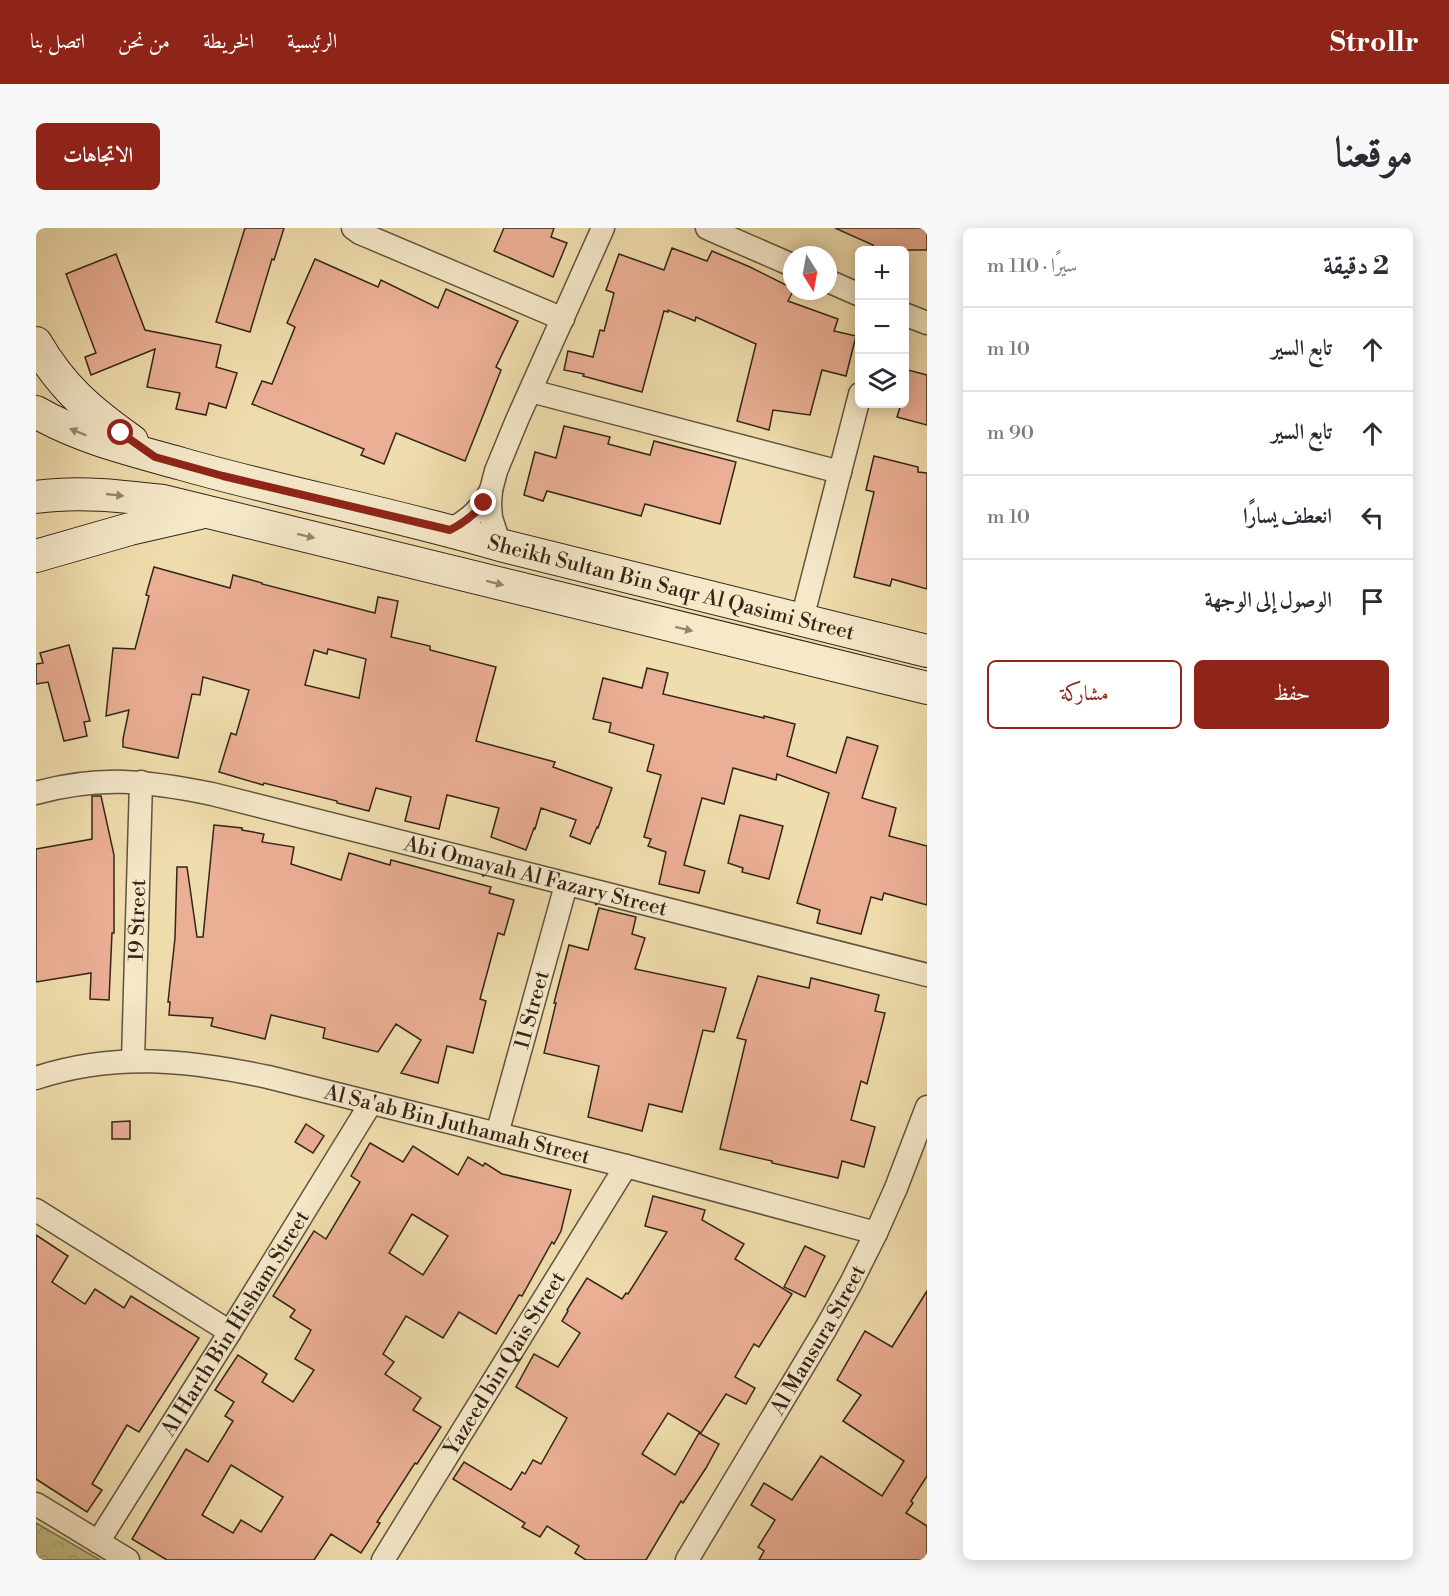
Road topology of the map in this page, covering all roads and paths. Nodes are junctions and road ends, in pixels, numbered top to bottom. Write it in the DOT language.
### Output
graph roads {
  1 [pos="353,228"];
  2 [pos="603,228"];
  3 [pos="706,228"];
  4 [pos="783,261"];
  5 [pos="837,285"];
  6 [pos="855,293"];
  7 [pos="909,316"];
  8 [pos="563,319"];
  9 [pos="927,323"];
  10 [pos="36,343"];
  11 [pos="531,391"];
  12 [pos="856,408"];
  13 [pos="36,412"];
  14 [pos="155,457"];
  15 [pos="840,472"];
  16 [pos="491,490"];
  17 [pos="36,497"];
  18 [pos="205,512"];
  19 [pos="450,530"];
  20 [pos="500,545"];
  21 [pos="36,556"];
  22 [pos="802,619"];
  23 [pos="927,651"];
  24 [pos="927,688"];
  25 [pos="141,782"];
  26 [pos="36,793"];
  27 [pos="566,885"];
  28 [pos="927,975"];
  29 [pos="133,1060"];
  30 [pos="36,1078"];
  31 [pos="370,1102"];
  32 [pos="927,1107"];
  33 [pos="497,1134"];
  34 [pos="626,1166"];
  35 [pos="36,1210"];
  36 [pos="876,1233"];
  37 [pos="230,1332"];
  38 [pos="36,1504"];
  39 [pos="98,1542"];
  40 [pos="128,1560"];
  41 [pos="383,1560"];
  42 [pos="687,1560"];
  1 -- 8 [label="street"];
  2 -- 8 [label="street"];
  3 -- 4 [label="street"];
  5 -- 6 [label="street"];
  7 -- 9 [label="street"];
  8 -- 11 [label="street"];
  10 -- 14 [label="main road"];
  11 -- 15 [label="street"];
  11 -- 16 [label="street"];
  12 -- 15 [label="street"];
  14 -- 13 [label="main road, Sheikh Sultan Bin Saqr Al Qasimi Street, one-way"];
  14 -- 19 [label="main road, Sheikh Sultan Bin Saqr Al Qasimi Street"];
  15 -- 22 [label="street"];
  16 -- 19 [label="street"];
  16 -- 20 [label="street"];
  17 -- 18 [label="main road, Sheikh Sultan Bin Saqr Al Qasimi Street, one-way"];
  18 -- 21 [label="main road"];
  18 -- 24 [label="main road, Sheikh Sultan Bin Saqr Al Qasimi Street, one-way"];
  19 -- 20 [label="main road, Sheikh Sultan Bin Saqr Al Qasimi Street"];
  20 -- 22 [label="main road, Sheikh Sultan Bin Saqr Al Qasimi Street"];
  22 -- 23 [label="main road, Sheikh Sultan Bin Saqr Al Qasimi Street"];
  25 -- 26 [label="street, Abi Omayah Al Fazary Street"];
  25 -- 27 [label="street, Abi Omayah Al Fazary Street"];
  25 -- 29 [label="street, 19 Street"];
  27 -- 28 [label="street, Abi Omayah Al Fazary Street"];
  27 -- 33 [label="street, 11 Street"];
  29 -- 30 [label="street, Al Sa'ab Bin Juthamah Street"];
  29 -- 31 [label="street, Al Sa'ab Bin Juthamah Street"];
  31 -- 33 [label="street, Al Sa'ab Bin Juthamah Street"];
  31 -- 37 [label="street, Al Harth Bin Hisham Street"];
  32 -- 36 [label="street, Al Mansura Street"];
  33 -- 34 [label="street, Al Sa'ab Bin Juthamah Street"];
  34 -- 36 [label="street, Al Sa'ab Bin Juthamah Street"];
  34 -- 41 [label="street, Yazeed bin Qais Street"];
  35 -- 37 [label="street"];
  36 -- 42 [label="street, Al Mansura Street"];
  37 -- 39 [label="street, Al Harth Bin Hisham Street"];
  38 -- 39 [label="street"];
  39 -- 40 [label="street"];
}
